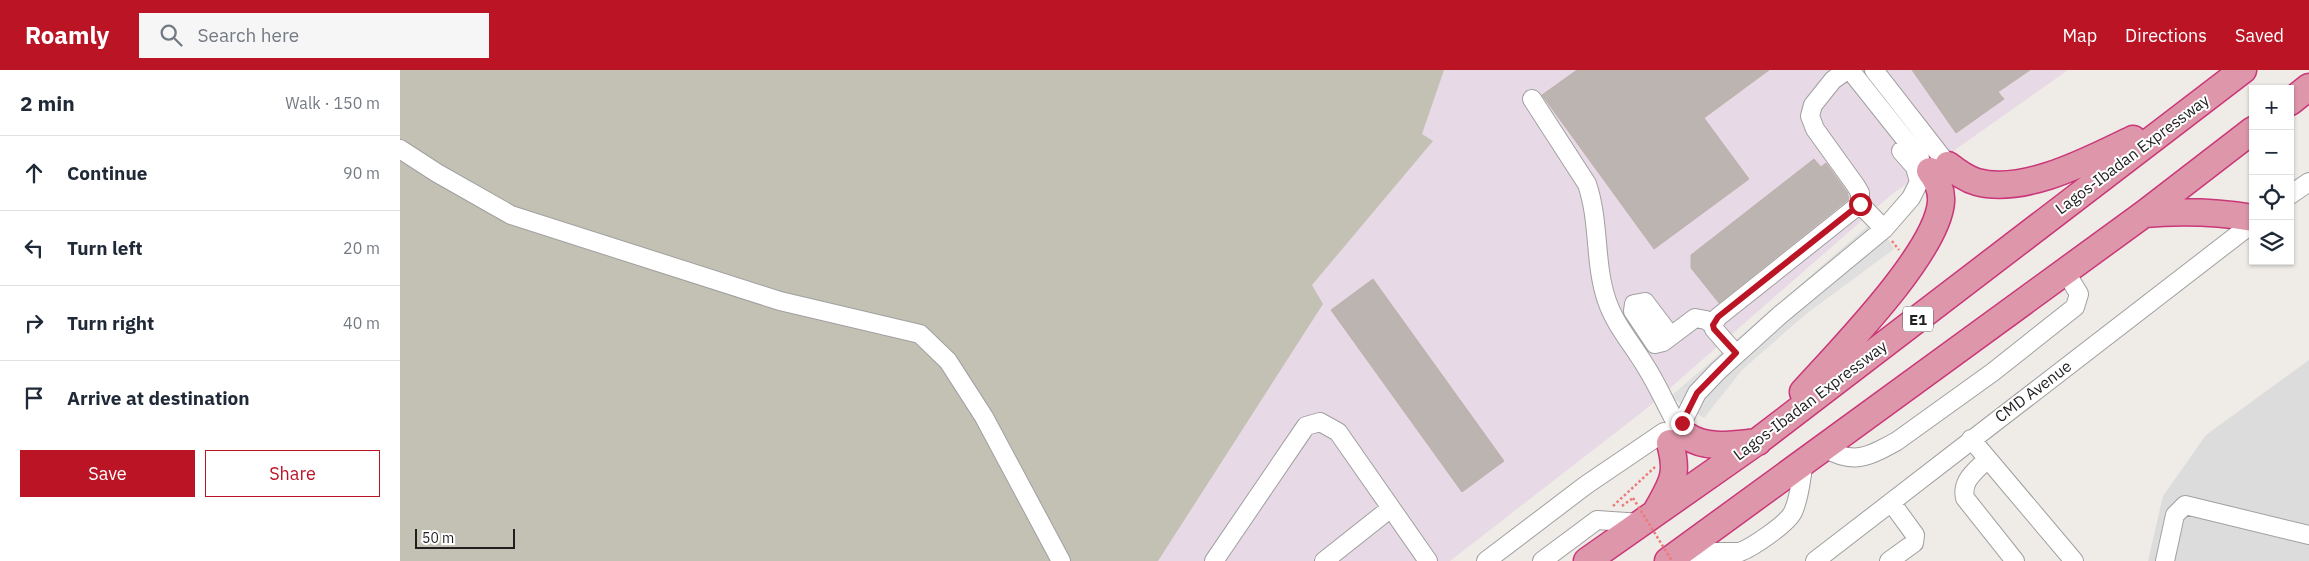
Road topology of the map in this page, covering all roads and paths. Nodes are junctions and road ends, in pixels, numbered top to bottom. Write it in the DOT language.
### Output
graph roads {
  1 [pos="1849,70"];
  2 [pos="1874,70"];
  3 [pos="2243,70"];
  4 [pos="1828,75"];
  5 [pos="2309,87"];
  6 [pos="1532,99"];
  7 [pos="2294,99"];
  8 [pos="2181,116"];
  9 [pos="2249,133"];
  10 [pos="400,149"];
  11 [pos="1901,150"];
  12 [pos="1939,168"];
  13 [pos="2309,182"];
  14 [pos="2294,192"];
  15 [pos="1860,204"];
  16 [pos="2144,214"];
  17 [pos="2249,217"];
  18 [pos="2249,226"];
  19 [pos="1884,229"];
  20 [pos="2066,271"];
  21 [pos="1713,325"];
  22 [pos="1670,335"];
  23 [pos="1736,353"];
  24 [pos="1671,433"];
  25 [pos="1971,439"];
  26 [pos="1758,442"];
  27 [pos="1814,455"];
  28 [pos="1988,460"];
  29 [pos="1633,498"];
  30 [pos="1891,502"];
  31 [pos="1391,508"];
  32 [pos="1648,518"];
  33 [pos="1597,520"];
  34 [pos="2309,536"];
  35 [pos="1674,558"];
  36 [pos="1061,561"];
  37 [pos="1214,561"];
  38 [pos="1324,561"];
  39 [pos="1428,561"];
  40 [pos="1486,561"];
  41 [pos="1542,561"];
  42 [pos="1587,561"];
  43 [pos="1815,561"];
  44 [pos="1889,561"];
  45 [pos="2015,561"];
  46 [pos="2074,561"];
  47 [pos="2165,561"];
  1 -- 4 [label="street"];
  1 -- 12 [label="street"];
  2 -- 12 [label="street"];
  3 -- 8 [label="highway, Lagos-Ibadan Expressway / E1"];
  4 -- 15 [label="street"];
  5 -- 7 [label="highway"];
  6 -- 24 [label="street"];
  8 -- 12 [label="highway"];
  8 -- 26 [label="highway, Lagos-Ibadan Expressway / E1"];
  9 -- 16 [label="highway"];
  10 -- 36 [label="street"];
  11 -- 19 [label="street"];
  12 -- 26 [label="highway"];
  13 -- 14 [label="street"];
  15 -- 19 [label="street"];
  15 -- 21 [label="street"];
  16 -- 17 [label="highway"];
  16 -- 20 [label="highway"];
  18 -- 25 [label="street, CMD Avenue"];
  19 -- 23 [label="street"];
  20 -- 27 [label="highway"];
  20 -- 27 [label="street"];
  21 -- 22 [label="street"];
  21 -- 23 [label="street"];
  23 -- 24 [label="street"];
  24 -- 26 [label="highway"];
  24 -- 32 [label="highway"];
  24 -- 33 [label="path"];
  24 -- 40 [label="street"];
  25 -- 28 [label="street"];
  25 -- 30 [label="street, CMD Avenue"];
  26 -- 32 [label="highway, Lagos-Ibadan Expressway / E1"];
  27 -- 35 [label="highway"];
  27 -- 35 [label="street"];
  28 -- 45 [label="street"];
  28 -- 46 [label="street"];
  29 -- 35 [label="path, bridge"];
  30 -- 43 [label="street, CMD Avenue"];
  30 -- 44 [label="street"];
  31 -- 37 [label="street"];
  31 -- 38 [label="street"];
  31 -- 39 [label="street"];
  32 -- 33 [label="street"];
  32 -- 42 [label="highway, Lagos-Ibadan Expressway / E1"];
  33 -- 41 [label="street"];
  34 -- 47 [label="street"];
}
